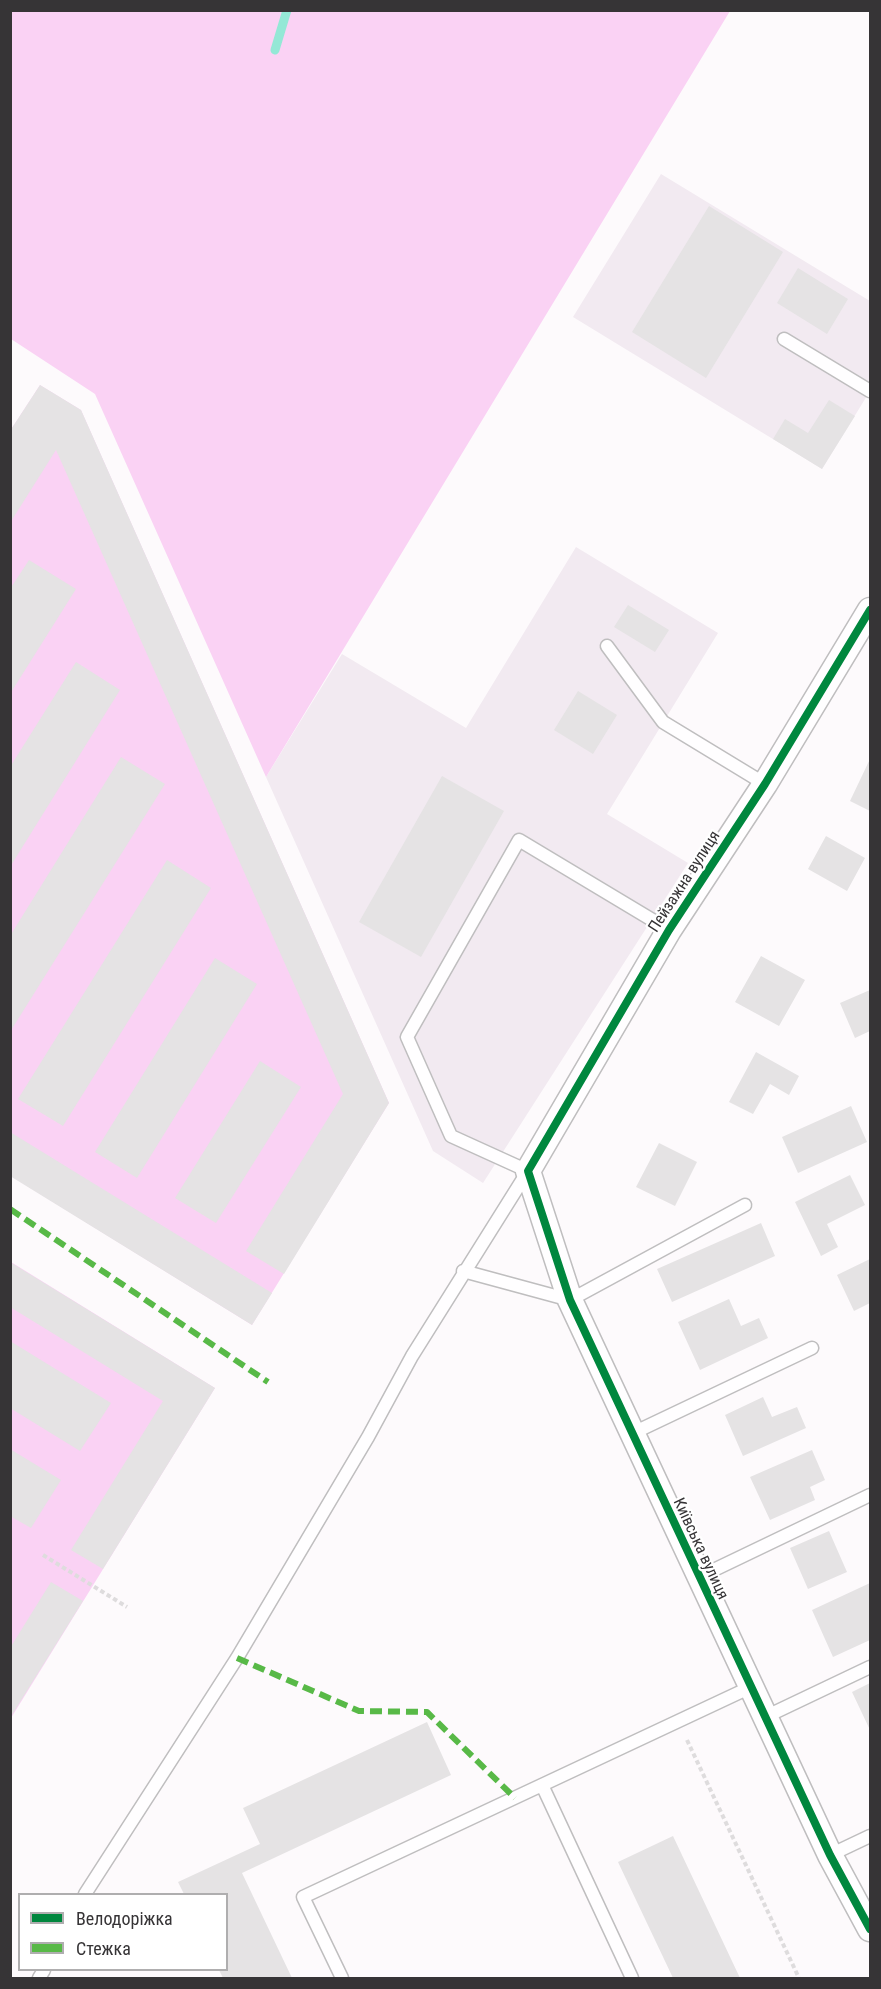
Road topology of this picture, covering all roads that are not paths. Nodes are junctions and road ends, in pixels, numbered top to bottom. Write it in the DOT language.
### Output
graph roads {
  1 [pos="784,339"];
  2 [pos="870,391"];
  3 [pos="870,610"];
  4 [pos="607,646"];
  5 [pos="765,784"];
  6 [pos="669,930"];
  7 [pos="528,1171"];
  8 [pos="745,1205"];
  9 [pos="464,1271"];
  10 [pos="570,1300"];
  11 [pos="812,1348"];
  12 [pos="631,1434"];
  13 [pos="870,1495"];
  14 [pos="697,1577"];
  15 [pos="870,1667"];
  16 [pos="751,1687"];
  17 [pos="765,1717"];
  18 [pos="542,1785"];
  19 [pos="870,1836"];
  20 [pos="830,1855"];
  21 [pos="86,1893"];
  22 [pos="870,1929"];
  23 [pos="342,1978"];
  24 [pos="632,1978"];
  1 -- 2 [label="lane"];
  3 -- 5 [label="street, Пейзажна вулиця"];
  4 -- 5 [label="lane"];
  5 -- 6 [label="street, Пейзажна вулиця"];
  6 -- 7 [label="street, Пейзажна вулиця"];
  6 -- 7 [label="lane"];
  7 -- 9 [label="lane"];
  7 -- 10 [label="street, Київська вулиця"];
  8 -- 10 [label="lane"];
  9 -- 10 [label="lane"];
  9 -- 21 [label="lane"];
  10 -- 12 [label="street, Київська вулиця"];
  11 -- 12 [label="lane"];
  12 -- 14 [label="street, Київська вулиця"];
  13 -- 14 [label="lane"];
  14 -- 16 [label="street, Київська вулиця"];
  15 -- 17 [label="lane"];
  16 -- 17 [label="street, Київська вулиця"];
  16 -- 18 [label="lane"];
  17 -- 20 [label="street, Київська вулиця"];
  18 -- 23 [label="lane"];
  18 -- 24 [label="lane"];
  19 -- 20 [label="lane"];
  20 -- 22 [label="street, Київська вулиця"];
}
